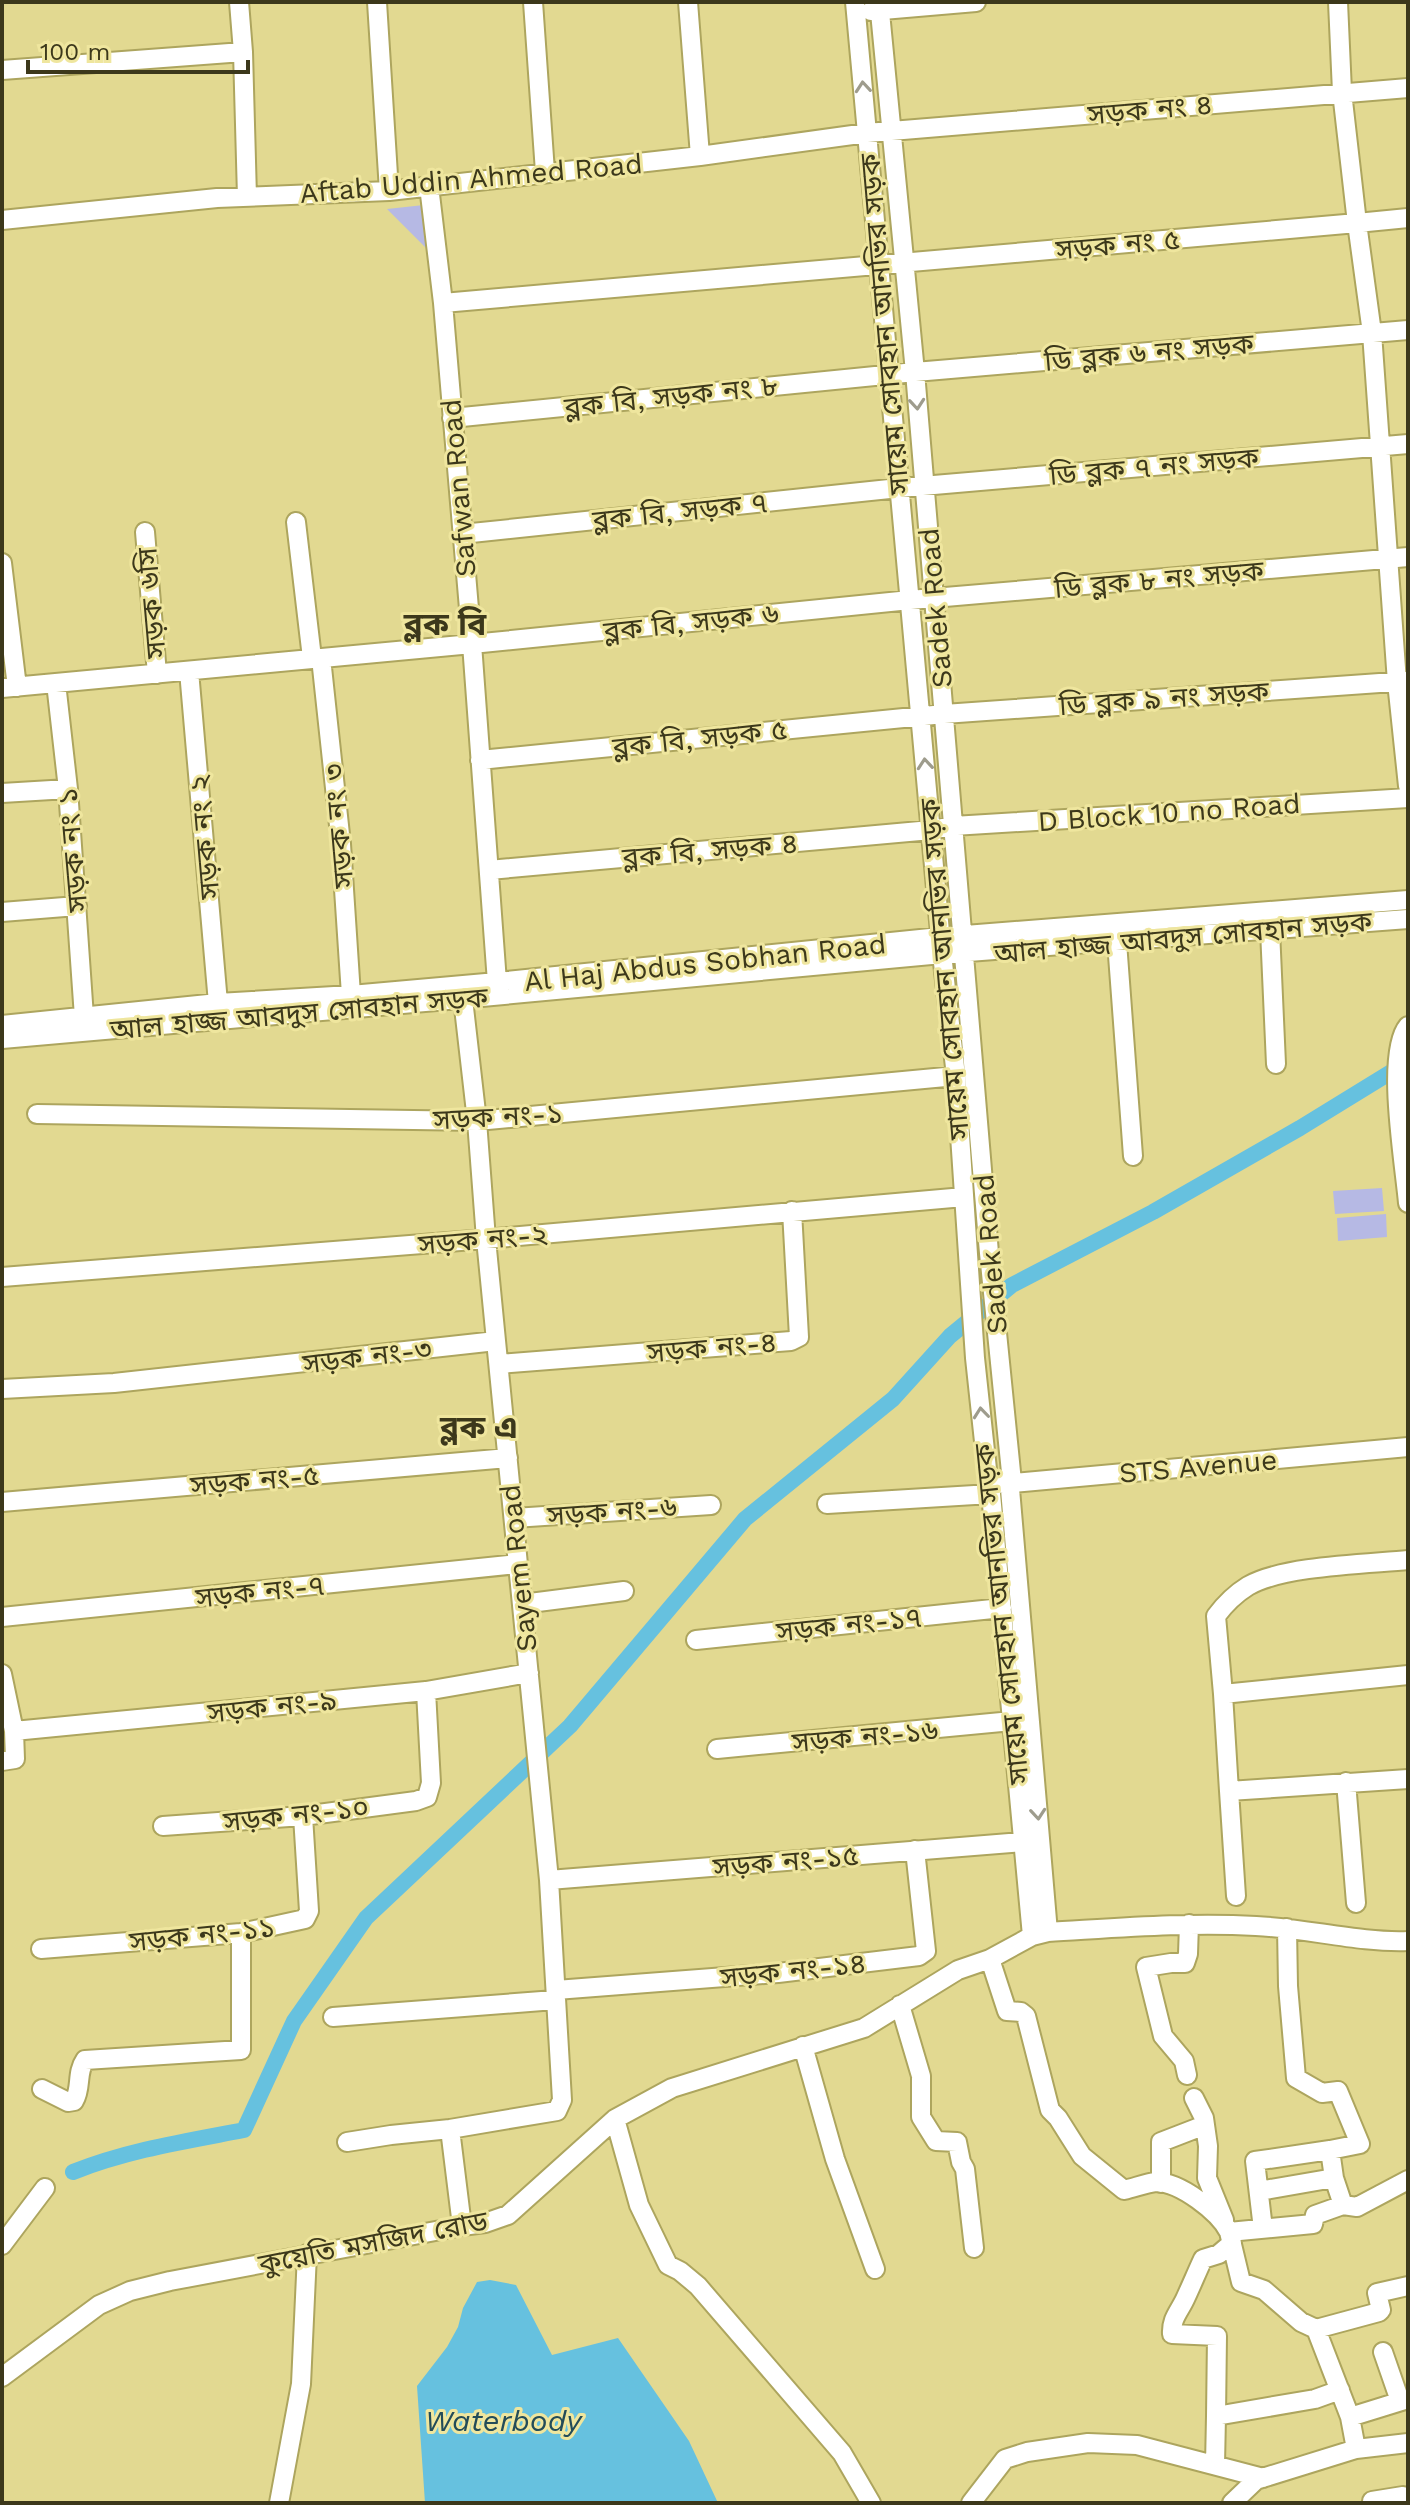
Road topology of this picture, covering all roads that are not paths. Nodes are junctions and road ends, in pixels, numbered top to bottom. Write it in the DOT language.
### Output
graph roads {
  1 [pos="239,2"];
  2 [pos="377,2"];
  3 [pos="533,2"];
  4 [pos="688,2"];
  5 [pos="976,2"];
  6 [pos="1338,2"];
  7 [pos="879,6"];
  8 [pos="855,7"];
  9 [pos="243,52"];
  10 [pos="2,70"];
  11 [pos="1408,88"];
  12 [pos="1342,92"];
  13 [pos="891,131"];
  14 [pos="867,133"];
  15 [pos="700,156"];
  16 [pos="545,172"];
  17 [pos="429,186"];
  18 [pos="389,191"];
  19 [pos="247,197"];
  20 [pos="1408,218"];
  21 [pos="2,220"];
  22 [pos="1357,223"];
  23 [pos="903,263"];
  24 [pos="879,265"];
  25 [pos="443,303"];
  26 [pos="1408,330"];
  27 [pos="1372,333"];
  28 [pos="915,372"];
  29 [pos="889,375"];
  30 [pos="452,418"];
  31 [pos="1408,444"];
  32 [pos="1379,446"];
  33 [pos="925,487"];
  34 [pos="899,488"];
  35 [pos="296,522"];
  36 [pos="145,532"];
  37 [pos="462,534"];
  38 [pos="1408,557"];
  39 [pos="1388,559"];
  40 [pos="2,563"];
  41 [pos="934,599"];
  42 [pos="910,600"];
  43 [pos="472,644"];
  44 [pos="316,658"];
  45 [pos="189,671"];
  46 [pos="157,674"];
  47 [pos="1403,681"];
  48 [pos="56,683"];
  49 [pos="9,687"];
  50 [pos="944,714"];
  51 [pos="920,716"];
  52 [pos="480,760"];
  53 [pos="1408,786"];
  54 [pos="68,789"];
  55 [pos="2,793"];
  56 [pos="1408,798"];
  57 [pos="953,826"];
  58 [pos="931,830"];
  59 [pos="489,870"];
  60 [pos="1408,900"];
  61 [pos="77,906"];
  62 [pos="2,912"];
  63 [pos="1408,919"];
  64 [pos="1270,930"];
  65 [pos="1117,942"];
  66 [pos="964,945"];
  67 [pos="941,946"];
  68 [pos="497,982"];
  69 [pos="351,995"];
  70 [pos="463,999"];
  71 [pos="218,1003"];
  72 [pos="84,1017"];
  73 [pos="2,1025"];
  74 [pos="1408,1026"];
  75 [pos="2,1039"];
  76 [pos="1276,1064"];
  77 [pos="956,1076"];
  78 [pos="37,1114"];
  79 [pos="477,1121"];
  80 [pos="1133,1156"];
  81 [pos="964,1197"];
  82 [pos="1408,1203"];
  83 [pos="792,1211"];
  84 [pos="486,1239"];
  85 [pos="2,1277"];
  86 [pos="496,1341"];
  87 [pos="499,1364"];
  88 [pos="2,1389"];
  89 [pos="1408,1447"];
  90 [pos="508,1458"];
  91 [pos="1012,1482"];
  92 [pos="990,1491"];
  93 [pos="2,1502"];
  94 [pos="827,1504"];
  95 [pos="711,1505"];
  96 [pos="514,1518"];
  97 [pos="1408,1560"];
  98 [pos="518,1564"];
  99 [pos="624,1591"];
  100 [pos="522,1604"];
  101 [pos="1002,1608"];
  102 [pos="2,1617"];
  103 [pos="696,1640"];
  104 [pos="529,1673"];
  105 [pos="2,1674"];
  106 [pos="1408,1675"];
  107 [pos="426,1691"];
  108 [pos="1223,1694"];
  109 [pos="1012,1721"];
  110 [pos="14,1731"];
  111 [pos="717,1749"];
  112 [pos="2,1761"];
  113 [pos="1408,1779"];
  114 [pos="1346,1782"];
  115 [pos="1229,1791"];
  116 [pos="303,1816"];
  117 [pos="163,1826"];
  118 [pos="1023,1842"];
  119 [pos="915,1850"];
  120 [pos="549,1880"];
  121 [pos="1236,1896"];
  122 [pos="1356,1903"];
  123 [pos="1189,1924"];
  124 [pos="1287,1928"];
  125 [pos="241,1933"];
  126 [pos="1040,1934"];
  127 [pos="1407,1945"];
  128 [pos="41,1949"];
  129 [pos="990,1959"];
  130 [pos="555,1995"];
  131 [pos="900,2005"];
  132 [pos="333,2017"];
  133 [pos="803,2046"];
  134 [pos="1187,2075"];
  135 [pos="42,2089"];
  136 [pos="1194,2098"];
  137 [pos="615,2119"];
  138 [pos="1205,2125"];
  139 [pos="450,2129"];
  140 [pos="347,2142"];
  141 [pos="1330,2150"];
  142 [pos="1334,2178"];
  143 [pos="1408,2180"];
  144 [pos="1161,2183"];
  145 [pos="45,2188"];
  146 [pos="1259,2191"];
  147 [pos="1343,2205"];
  148 [pos="462,2226"];
  149 [pos="1263,2229"];
  150 [pos="1229,2233"];
  151 [pos="2,2245"];
  152 [pos="974,2248"];
  153 [pos="307,2254"];
  154 [pos="875,2269"];
  155 [pos="1408,2286"];
  156 [pos="1316,2329"];
  157 [pos="1383,2352"];
  158 [pos="2,2377"];
  159 [pos="1340,2390"];
  160 [pos="1404,2400"];
  161 [pos="1216,2416"];
  162 [pos="1350,2417"];
  163 [pos="1408,2443"];
  164 [pos="1356,2449"];
  165 [pos="1215,2465"];
  166 [pos="1263,2478"];
  167 [pos="1405,2498"];
  168 [pos="976,2501"];
  169 [pos="279,2503"];
  170 [pos="871,2503"];
  171 [pos="1232,2503"];
  172 [pos="1372,2503"];
  1 -- 9 [label="street"];
  2 -- 18 [label="street"];
  3 -- 16 [label="street"];
  4 -- 15 [label="street"];
  5 -- 7 [label="street"];
  6 -- 12 [label="street"];
  7 -- 8 [label="street"];
  7 -- 13 [label="street, Sadek Road"];
  14 -- 8 [label="street, সায়েম সোবহান আনভির সড়ক, one-way"];
  9 -- 10 [label="street"];
  9 -- 19 [label="street"];
  11 -- 12 [label="street, সড়ক নং ৪"];
  12 -- 13 [label="street, সড়ক নং ৪"];
  12 -- 22 [label="street"];
  13 -- 14 [label="street, Aftab Uddin Ahmed Road"];
  13 -- 23 [label="street, Sadek Road"];
  14 -- 15 [label="street, Aftab Uddin Ahmed Road"];
  14 -- 24 [label="street, সায়েম সোবহান আনভির সড়ক"];
  15 -- 16 [label="street, Aftab Uddin Ahmed Road"];
  16 -- 17 [label="street, Aftab Uddin Ahmed Road"];
  17 -- 18 [label="street, Aftab Uddin Ahmed Road"];
  17 -- 25 [label="street, Safwan Road"];
  18 -- 19 [label="street, Aftab Uddin Ahmed Road"];
  19 -- 21 [label="street, Aftab Uddin Ahmed Road"];
  20 -- 22 [label="street, সড়ক নং ৫"];
  22 -- 23 [label="street, সড়ক নং ৫"];
  22 -- 27 [label="street"];
  23 -- 24 [label="street, সড়ক নং ৫"];
  23 -- 28 [label="street, Sadek Road"];
  24 -- 25 [label="street, সড়ক নং ৫"];
  24 -- 29 [label="street, সায়েম সোবহান আনভির সড়ক"];
  25 -- 30 [label="street, Safwan Road"];
  26 -- 27 [label="street, ডি ব্লক ৬ নং সড়ক"];
  27 -- 28 [label="street, ডি ব্লক ৬ নং সড়ক"];
  27 -- 32 [label="street"];
  28 -- 29 [label="street, ডি ব্লক ৬ নং সড়ক"];
  28 -- 33 [label="street, Sadek Road, one-way"];
  29 -- 30 [label="street, ব্লক বি, সড়ক নং ৮"];
  29 -- 34 [label="street, সায়েম সোবহান আনভির সড়ক"];
  30 -- 37 [label="street, Safwan Road"];
  31 -- 32 [label="street, ডি ব্লক ৭ নং সড়ক"];
  32 -- 33 [label="street, ডি ব্লক ৭ নং সড়ক"];
  32 -- 39 [label="street"];
  33 -- 34 [label="street, ডি ব্লক ৭ নং সড়ক"];
  33 -- 41 [label="street, Sadek Road"];
  34 -- 37 [label="street, ব্লক বি, সড়ক ৭"];
  34 -- 42 [label="street, সায়েম সোবহান আনভির সড়ক"];
  35 -- 44 [label="street, সড়ক নং ৩"];
  36 -- 46 [label="street, সড়ক ৬সি"];
  37 -- 43 [label="street, Safwan Road"];
  38 -- 39 [label="street, ডি ব্লক ৮ নং সড়ক"];
  39 -- 41 [label="street, ডি ব্লক ৮ নং সড়ক"];
  39 -- 47 [label="street"];
  40 -- 49 [label="street"];
  41 -- 42 [label="street, ডি ব্লক ৮ নং সড়ক"];
  41 -- 50 [label="street, Sadek Road"];
  42 -- 43 [label="street, ব্লক বি, সড়ক ৬"];
  42 -- 51 [label="street, সায়েম সোবহান আনভির সড়ক"];
  43 -- 44 [label="street, ব্লক বি, সড়ক ৬"];
  43 -- 52 [label="street, Safwan Road"];
  44 -- 45 [label="street, ব্লক বি, সড়ক ৬"];
  44 -- 69 [label="street, সড়ক নং ৩"];
  45 -- 46 [label="street, ব্লক বি, সড়ক ৬"];
  45 -- 71 [label="street, সড়ক নং ২"];
  46 -- 48 [label="street, ব্লক বি, সড়ক ৬"];
  47 -- 50 [label="street, ডি ব্লক ৯ নং সড়ক"];
  47 -- 53 [label="street"];
  48 -- 49 [label="street, ব্লক বি, সড়ক ৬"];
  48 -- 54 [label="street, সড়ক নং ১"];
  50 -- 51 [label="street, ডি ব্লক ৯ নং সড়ক"];
  50 -- 57 [label="street, Sadek Road"];
  51 -- 52 [label="street, ব্লক বি, সড়ক ৫"];
  58 -- 51 [label="street, সায়েম সোবহান আনভির সড়ক, one-way"];
  52 -- 59 [label="street, Safwan Road"];
  54 -- 55 [label="street"];
  54 -- 61 [label="street, সড়ক নং ১"];
  56 -- 57 [label="street, D Block 10 no Road"];
  57 -- 58 [label="street, D Block 10 no Road"];
  57 -- 66 [label="street, Sadek Road"];
  58 -- 59 [label="street, ব্লক বি, সড়ক ৪"];
  58 -- 67 [label="street, সায়েম সোবহান আনভির সড়ক"];
  59 -- 68 [label="street, Safwan Road"];
  60 -- 66 [label="street, Al Haj Abdus Sobhan Road"];
  61 -- 62 [label="street"];
  61 -- 72 [label="street, সড়ক নং ১"];
  63 -- 64 [label="street, আল হাজ্জ আবদুস সোবহান সড়ক"];
  64 -- 65 [label="street, আল হাজ্জ আবদুস সোবহান সড়ক"];
  64 -- 76 [label="street"];
  65 -- 66 [label="street, আল হাজ্জ আবদুস সোবহান সড়ক"];
  65 -- 80 [label="street"];
  66 -- 67 [label="street, Al Haj Abdus Sobhan Road"];
  66 -- 91 [label="street, Sadek Road"];
  67 -- 68 [label="street, Al Haj Abdus Sobhan Road"];
  67 -- 70 [label="street, আল হাজ্জ আবদুস সোবহান সড়ক"];
  67 -- 77 [label="street, সায়েম সোবহান আনভির সড়ক"];
  68 -- 69 [label="street, Al Haj Abdus Sobhan Road"];
  69 -- 71 [label="street, Al Haj Abdus Sobhan Road"];
  70 -- 75 [label="street, আল হাজ্জ আবদুস সোবহান সড়ক"];
  70 -- 79 [label="street, Sayem Road"];
  71 -- 72 [label="street, Al Haj Abdus Sobhan Road"];
  72 -- 73 [label="street, Al Haj Abdus Sobhan Road"];
  74 -- 82 [label="street"];
  77 -- 79 [label="street, সড়ক নং-১"];
  77 -- 81 [label="street, সায়েম সোবহান আনভির সড়ক"];
  78 -- 79 [label="street, সড়ক নং-১"];
  79 -- 84 [label="street, Sayem Road"];
  81 -- 83 [label="street, সড়ক নং-২"];
  92 -- 81 [label="street, সায়েম সোবহান আনভির সড়ক, one-way"];
  83 -- 84 [label="street, সড়ক নং-২"];
  83 -- 87 [label="street, সড়ক নং-৪"];
  84 -- 85 [label="street, সড়ক নং-২"];
  84 -- 86 [label="street, Sayem Road"];
  86 -- 87 [label="street, Sayem Road"];
  86 -- 88 [label="street, সড়ক নং-৩"];
  87 -- 90 [label="street, Sayem Road"];
  89 -- 91 [label="street, STS Avenue"];
  90 -- 93 [label="street, সড়ক নং-৫"];
  90 -- 96 [label="street, Sayem Road"];
  91 -- 92 [label="street, STS Avenue"];
  91 -- 126 [label="street, Sadek Road, one-way"];
  92 -- 94 [label="street, STS Avenue"];
  92 -- 101 [label="street, সায়েম সোবহান আনভির সড়ক"];
  95 -- 96 [label="street, সড়ক নং-৬"];
  96 -- 98 [label="street, Sayem Road"];
  97 -- 108 [label="street"];
  98 -- 100 [label="street, Sayem Road"];
  98 -- 102 [label="street, সড়ক নং-৭"];
  99 -- 100 [label="street"];
  100 -- 104 [label="street, Sayem Road"];
  101 -- 103 [label="street, সড়ক নং-১৭"];
  101 -- 109 [label="street, সায়েম সোবহান আনভির সড়ক"];
  104 -- 107 [label="street, সড়ক নং-৯"];
  104 -- 120 [label="street, Sayem Road"];
  105 -- 110 [label="street"];
  106 -- 108 [label="street"];
  107 -- 110 [label="street, সড়ক নং-৯"];
  107 -- 116 [label="street, সড়ক নং-১০"];
  108 -- 115 [label="street"];
  109 -- 111 [label="street, সড়ক নং-১৬"];
  109 -- 118 [label="street, সায়েম সোবহান আনভির সড়ক"];
  110 -- 112 [label="street"];
  113 -- 114 [label="street"];
  114 -- 115 [label="street"];
  114 -- 122 [label="street"];
  115 -- 121 [label="street"];
  116 -- 117 [label="street, সড়ক নং-১০"];
  116 -- 125 [label="street, সড়ক নং-১১"];
  118 -- 119 [label="street, সড়ক নং-১৫"];
  118 -- 126 [label="street, সায়েম সোবহান আনভির সড়ক"];
  119 -- 120 [label="street, সড়ক নং-১৫"];
  119 -- 130 [label="street, সড়ক নং-১৪"];
  120 -- 130 [label="street, Sayem Road"];
  123 -- 124 [label="street"];
  123 -- 126 [label="street"];
  123 -- 134 [label="street"];
  124 -- 127 [label="street"];
  124 -- 141 [label="street"];
  125 -- 128 [label="street, সড়ক নং-১১"];
  125 -- 135 [label="street"];
  126 -- 129 [label="street, কুয়েতি মসজিদ রোড"];
  129 -- 131 [label="street, কুয়েতি মসজিদ রোড"];
  129 -- 144 [label="street"];
  130 -- 132 [label="street"];
  130 -- 139 [label="street, Sayem Road"];
  131 -- 133 [label="street, কুয়েতি মসজিদ রোড"];
  131 -- 152 [label="street"];
  133 -- 137 [label="street, কুয়েতি মসজিদ রোড"];
  133 -- 154 [label="street"];
  136 -- 138 [label="street"];
  137 -- 148 [label="street, কুয়েতি মসজিদ রোড"];
  137 -- 170 [label="street"];
  138 -- 144 [label="street"];
  138 -- 150 [label="street"];
  139 -- 140 [label="street"];
  139 -- 148 [label="street"];
  141 -- 142 [label="street"];
  141 -- 146 [label="street"];
  142 -- 146 [label="street"];
  142 -- 147 [label="street"];
  143 -- 147 [label="street"];
  144 -- 150 [label="street"];
  145 -- 151 [label="street"];
  146 -- 149 [label="street"];
  147 -- 149 [label="street"];
  148 -- 153 [label="street, কুয়েতি মসজিদ রোড"];
  149 -- 150 [label="street"];
  150 -- 156 [label="street"];
  150 -- 161 [label="street"];
  153 -- 158 [label="street, কুয়েতি মসজিদ রোড"];
  153 -- 169 [label="street"];
  155 -- 156 [label="street"];
  156 -- 159 [label="street"];
  157 -- 160 [label="street"];
  159 -- 161 [label="street"];
  159 -- 162 [label="street"];
  160 -- 162 [label="street"];
  161 -- 165 [label="street"];
  162 -- 164 [label="street"];
  163 -- 164 [label="street"];
  164 -- 166 [label="street"];
  165 -- 166 [label="street"];
  165 -- 168 [label="street"];
  166 -- 171 [label="street"];
  167 -- 172 [label="street"];
}
